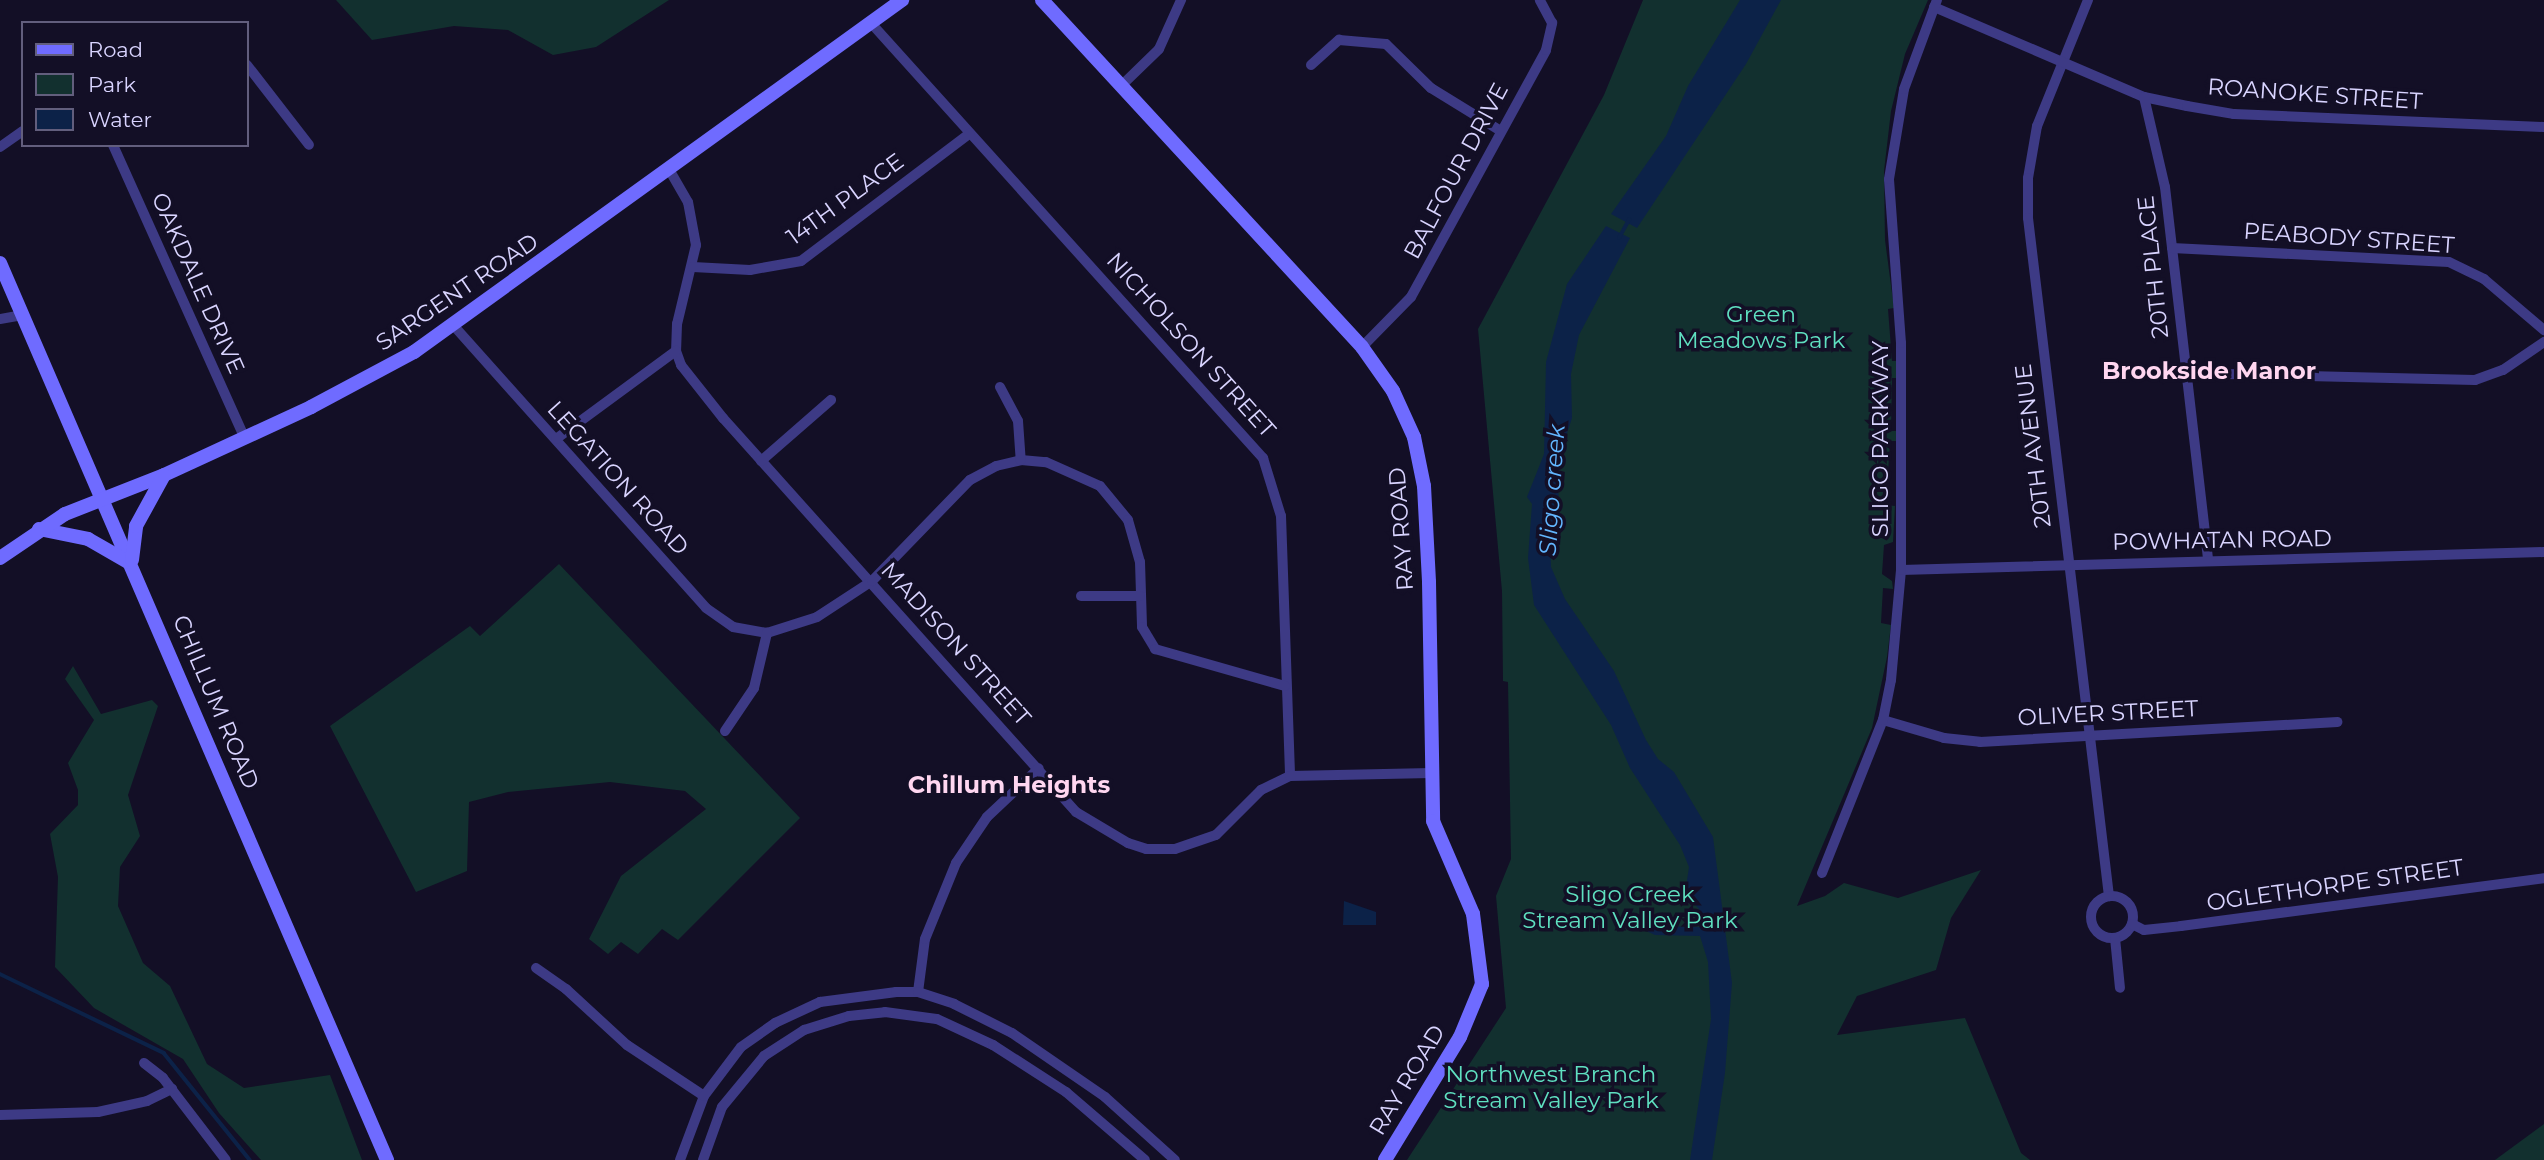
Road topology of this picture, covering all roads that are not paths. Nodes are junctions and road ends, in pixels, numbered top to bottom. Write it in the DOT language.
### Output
graph roads {
  1 [pos="902,0"];
  2 [pos="1042,0"];
  3 [pos="1181,0"];
  4 [pos="1540,0"];
  5 [pos="2088,0"];
  6 [pos="1935,4"];
  7 [pos="871,23"];
  8 [pos="2060,63"];
  9 [pos="1311,65"];
  10 [pos="248,66"];
  11 [pos="1121,86"];
  12 [pos="2144,97"];
  13 [pos="2544,127"];
  14 [pos="1500,131"];
  15 [pos="21,132"];
  16 [pos="970,134"];
  17 [pos="309,145"];
  18 [pos="0,147"];
  19 [pos="114,147"];
  20 [pos="670,171"];
  21 [pos="2172,248"];
  22 [pos="0,263"];
  23 [pos="693,267"];
  24 [pos="23,315"];
  25 [pos="0,319"];
  26 [pos="454,326"];
  27 [pos="2544,330"];
  28 [pos="2544,342"];
  29 [pos="1362,347"];
  30 [pos="676,351"];
  31 [pos="2185,373"];
  32 [pos="1000,387"];
  33 [pos="831,400"];
  34 [pos="244,437"];
  35 [pos="556,439"];
  36 [pos="1021,460"];
  37 [pos="761,461"];
  38 [pos="164,475"];
  39 [pos="102,499"];
  40 [pos="39,530"];
  41 [pos="2544,552"];
  42 [pos="0,558"];
  43 [pos="2208,560"];
  44 [pos="2068,564"];
  45 [pos="132,565"];
  46 [pos="1901,570"];
  47 [pos="872,581"];
  48 [pos="1081,596"];
  49 [pos="1140,596"];
  50 [pos="767,633"];
  51 [pos="1285,686"];
  52 [pos="1883,720"];
  53 [pos="2337,723"];
  54 [pos="725,731"];
  55 [pos="2089,733"];
  56 [pos="1039,768"];
  57 [pos="1430,773"];
  58 [pos="1290,776"];
  59 [pos="1822,873"];
  60 [pos="2544,878"];
  61 [pos="2109,896"];
  62 [pos="2132,924"];
  63 [pos="2115,938"];
  64 [pos="536,968"];
  65 [pos="2120,988"];
  66 [pos="918,992"];
  67 [pos="144,1063"];
  68 [pos="172,1089"];
  69 [pos="704,1096"];
  70 [pos="0,1115"];
  71 [pos="226,1160"];
  72 [pos="387,1160"];
  73 [pos="680,1160"];
  74 [pos="703,1160"];
  75 [pos="1144,1160"];
  76 [pos="1175,1160"];
  77 [pos="1385,1160"];
  1 -- 7 [label="main road, SARGENT ROAD"];
  2 -- 11 [label="main road, RAY ROAD"];
  3 -- 11 [label="street"];
  4 -- 14 [label="street, BALFOUR DRIVE"];
  5 -- 8 [label="street, 20TH AVENUE"];
  6 -- 8 [label="street, ROANOKE STREET"];
  6 -- 46 [label="street, SLIGO PARKWAY"];
  7 -- 16 [label="street, NICHOLSON STREET"];
  7 -- 20 [label="main road, SARGENT ROAD"];
  8 -- 12 [label="street, ROANOKE STREET"];
  8 -- 44 [label="street, 20TH AVENUE"];
  9 -- 14 [label="street"];
  10 -- 17 [label="street"];
  11 -- 29 [label="main road, RAY ROAD"];
  12 -- 13 [label="street, ROANOKE STREET"];
  12 -- 21 [label="street, 20TH PLACE"];
  14 -- 29 [label="street, BALFOUR DRIVE"];
  15 -- 18 [label="street"];
  16 -- 23 [label="street, 14TH PLACE"];
  16 -- 51 [label="street, NICHOLSON STREET"];
  19 -- 34 [label="street, OAKDALE DRIVE"];
  20 -- 23 [label="street"];
  20 -- 26 [label="main road, SARGENT ROAD"];
  21 -- 27 [label="street, PEABODY STREET"];
  21 -- 31 [label="street, 20TH PLACE"];
  22 -- 24 [label="main road, CHILLUM ROAD"];
  23 -- 30 [label="street"];
  24 -- 25 [label="street"];
  24 -- 39 [label="main road, CHILLUM ROAD"];
  26 -- 34 [label="main road, SARGENT ROAD"];
  26 -- 35 [label="street, LEGATION ROAD"];
  28 -- 31 [label="street"];
  29 -- 57 [label="main road, RAY ROAD"];
  30 -- 35 [label="street"];
  30 -- 37 [label="street, MADISON STREET"];
  31 -- 43 [label="street, 20TH PLACE"];
  32 -- 36 [label="street"];
  33 -- 37 [label="street"];
  34 -- 38 [label="main road, SARGENT ROAD"];
  35 -- 50 [label="street, LEGATION ROAD"];
  36 -- 47 [label="street"];
  36 -- 49 [label="street"];
  37 -- 47 [label="street, MADISON STREET"];
  38 -- 39 [label="main road, SARGENT ROAD"];
  38 -- 45 [label="main road"];
  39 -- 40 [label="main road, SARGENT ROAD"];
  39 -- 45 [label="main road, CHILLUM ROAD"];
  40 -- 42 [label="main road, SARGENT ROAD"];
  40 -- 45 [label="main road"];
  41 -- 43 [label="street, POWHATAN ROAD"];
  43 -- 44 [label="street, POWHATAN ROAD"];
  44 -- 46 [label="street, POWHATAN ROAD"];
  44 -- 55 [label="street, 20TH AVENUE"];
  45 -- 72 [label="main road, CHILLUM ROAD"];
  46 -- 52 [label="street, SLIGO PARKWAY"];
  47 -- 50 [label="street"];
  47 -- 56 [label="street, MADISON STREET"];
  48 -- 49 [label="street"];
  49 -- 51 [label="street"];
  50 -- 54 [label="street"];
  51 -- 58 [label="street, NICHOLSON STREET"];
  52 -- 55 [label="street, OLIVER STREET"];
  52 -- 59 [label="street, SLIGO PARKWAY"];
  53 -- 55 [label="street, OLIVER STREET"];
  55 -- 61 [label="street, 20TH AVENUE"];
  56 -- 58 [label="street, MADISON STREET"];
  56 -- 66 [label="street"];
  57 -- 58 [label="street, MADISON STREET"];
  57 -- 77 [label="main road, RAY ROAD"];
  60 -- 62 [label="street, OGLETHORPE STREET"];
  61 -- 62 [label="street"];
  61 -- 63 [label="street"];
  62 -- 63 [label="street"];
  63 -- 65 [label="street"];
  64 -- 69 [label="street"];
  66 -- 69 [label="street"];
  66 -- 76 [label="street"];
  67 -- 68 [label="street"];
  68 -- 70 [label="street"];
  68 -- 71 [label="street"];
  69 -- 73 [label="street"];
  74 -- 75 [label="street"];
}
